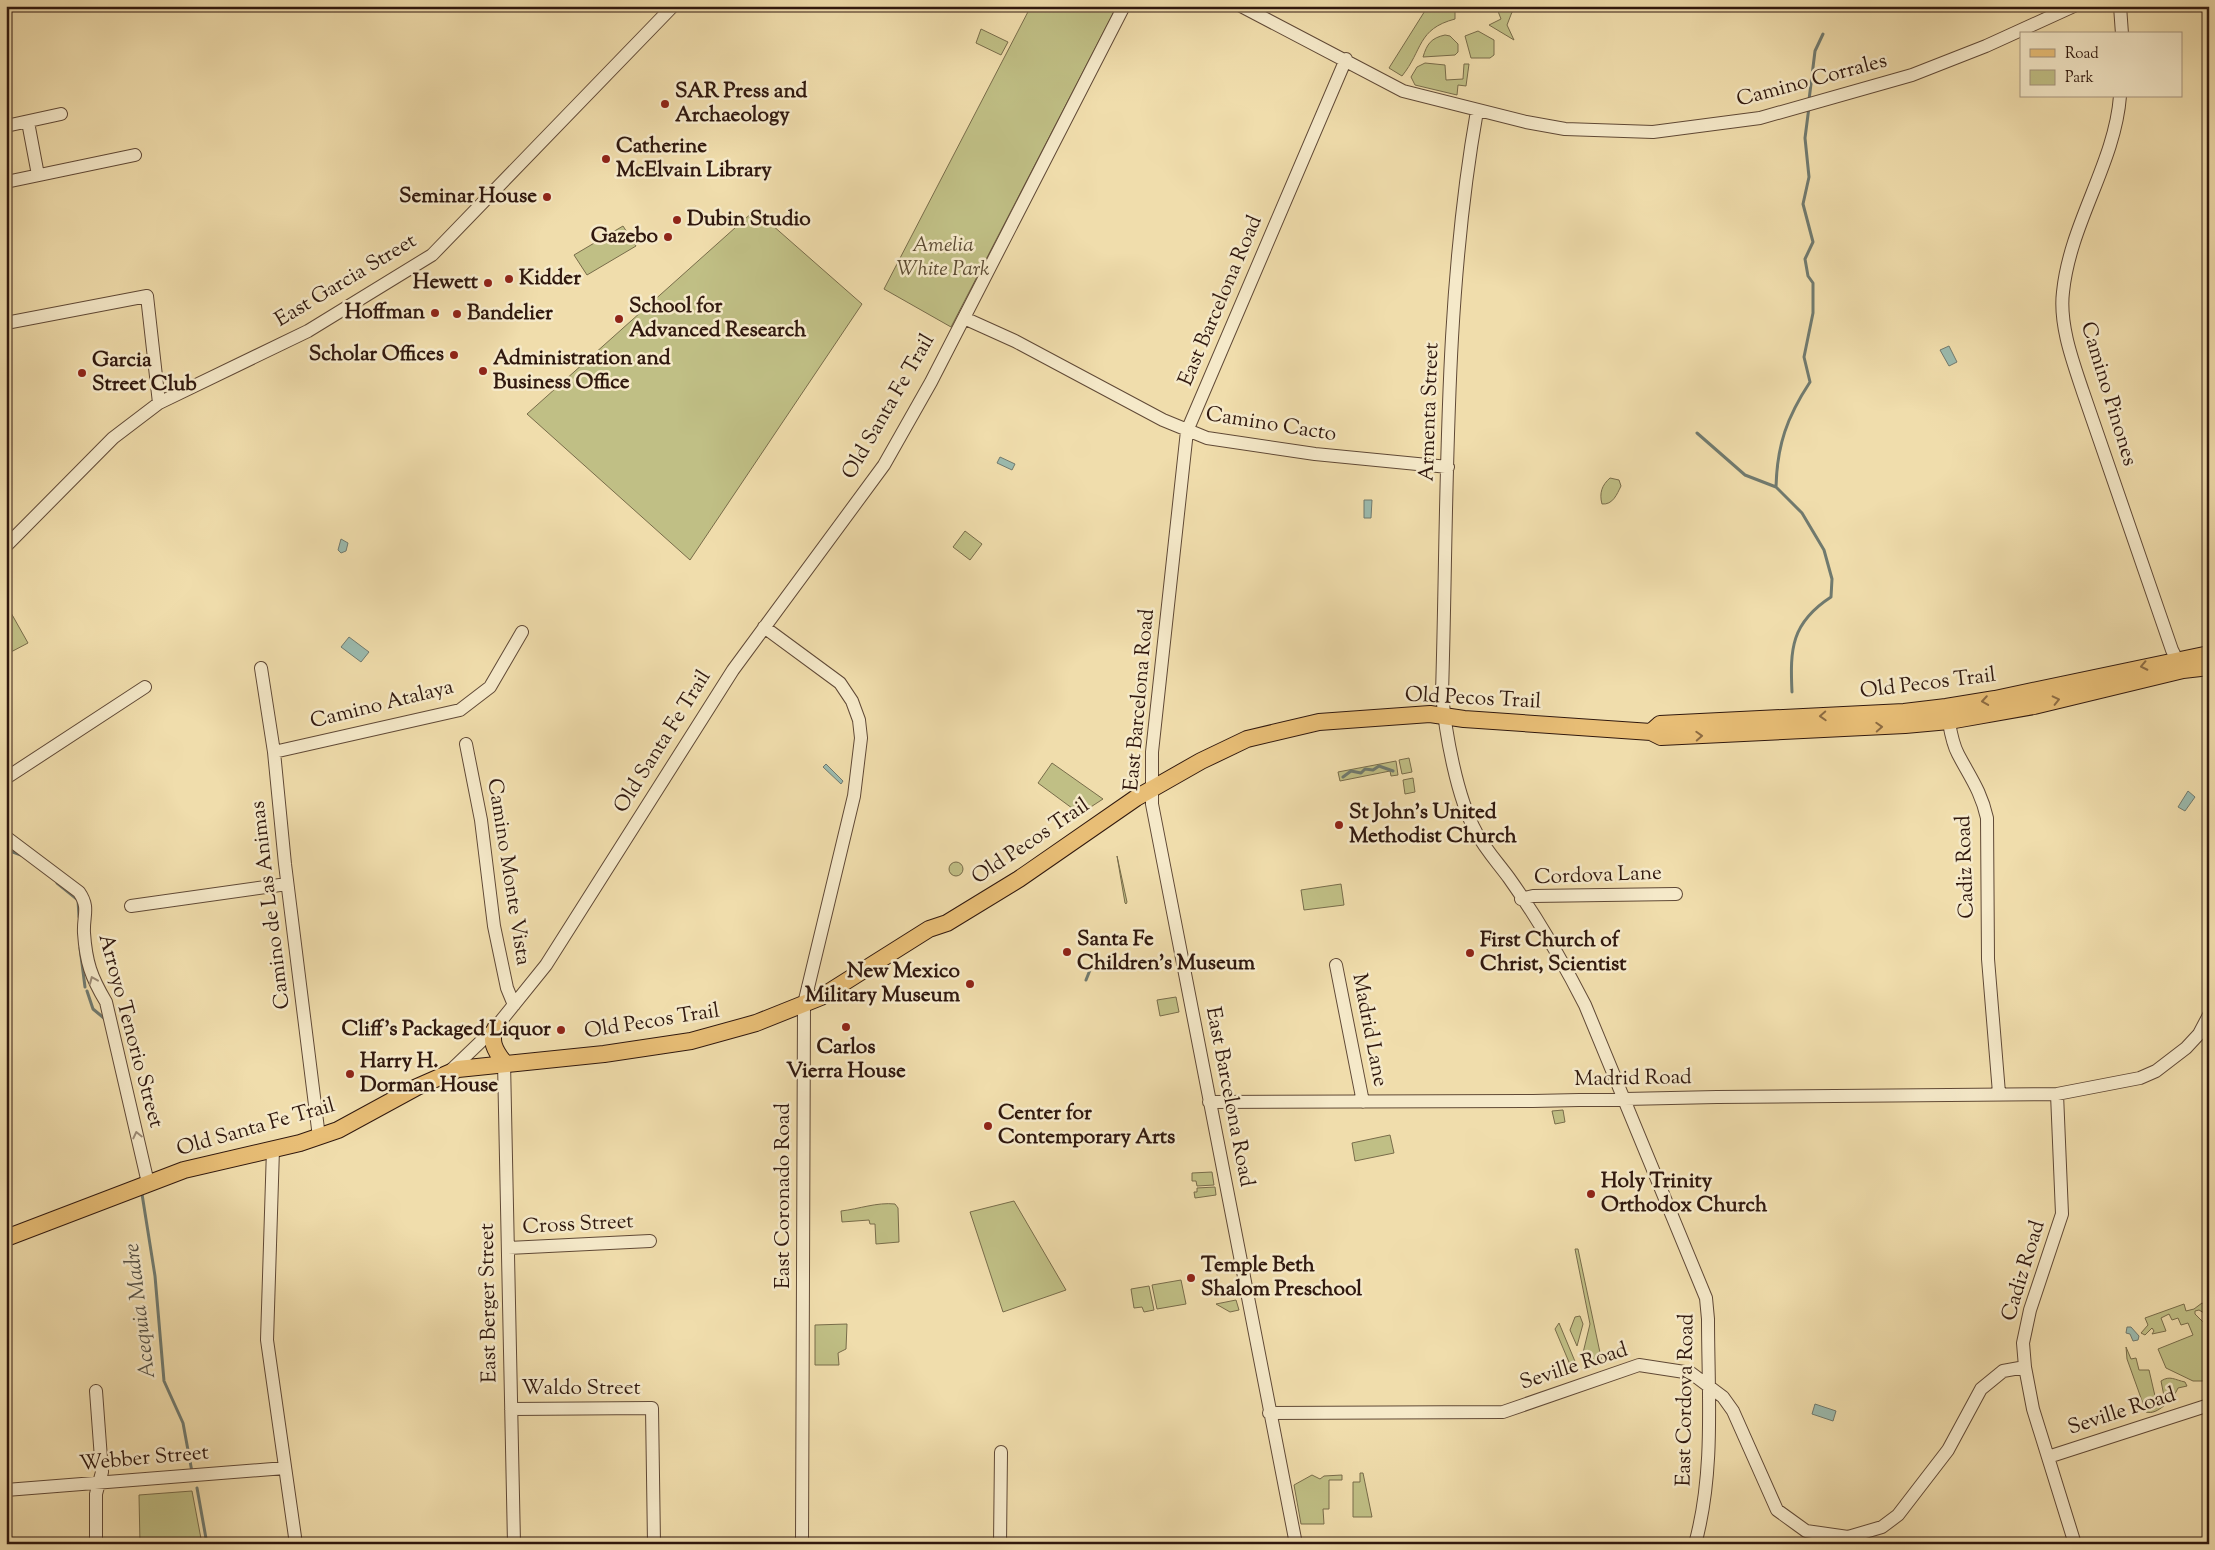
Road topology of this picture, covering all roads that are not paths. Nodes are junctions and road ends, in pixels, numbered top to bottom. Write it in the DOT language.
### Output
graph roads {
  1 [pos="673,6"];
  2 [pos="1124,6"];
  3 [pos="1241,6"];
  4 [pos="2074,6"];
  5 [pos="2120,6"];
  6 [pos="2122,32"];
  7 [pos="1346,59"];
  8 [pos="2120,98"];
  9 [pos="1477,111"];
  10 [pos="61,114"];
  11 [pos="28,122"];
  12 [pos="6,126"];
  13 [pos="135,155"];
  14 [pos="38,175"];
  15 [pos="6,182"];
  16 [pos="964,318"];
  17 [pos="6,323"];
  18 [pos="159,403"];
  19 [pos="1187,431"];
  20 [pos="1448,467"];
  21 [pos="6,546"];
  22 [pos="764,627"];
  23 [pos="522,632"];
  24 [pos="2209,654"];
  25 [pos="2179,665"];
  26 [pos="2209,667"];
  27 [pos="261,668"];
  28 [pos="146,687"];
  29 [pos="1948,714"];
  30 [pos="1444,716"];
  31 [pos="466,744"];
  32 [pos="274,752"];
  33 [pos="6,778"];
  34 [pos="1152,790"];
  35 [pos="6,837"];
  36 [pos="288,884"];
  37 [pos="1676,894"];
  38 [pos="1521,899"];
  39 [pos="131,906"];
  40 [pos="1336,965"];
  41 [pos="804,1004"];
  42 [pos="514,1005"];
  43 [pos="2209,1016"];
  44 [pos="496,1027"];
  45 [pos="504,1062"];
  46 [pos="448,1073"];
  47 [pos="2000,1093"];
  48 [pos="2057,1094"];
  49 [pos="1624,1098"];
  50 [pos="1209,1102"];
  51 [pos="1363,1102"];
  52 [pos="319,1137"];
  53 [pos="272,1149"];
  54 [pos="148,1183"];
  55 [pos="6,1238"];
  56 [pos="650,1241"];
  57 [pos="508,1248"];
  58 [pos="2024,1367"];
  59 [pos="1708,1384"];
  60 [pos="96,1392"];
  61 [pos="2209,1404"];
  62 [pos="511,1409"];
  63 [pos="1269,1414"];
  64 [pos="1001,1452"];
  65 [pos="2048,1457"];
  66 [pos="285,1468"];
  67 [pos="99,1483"];
  68 [pos="6,1490"];
  69 [pos="96,1544"];
  70 [pos="296,1544"];
  71 [pos="514,1544"];
  72 [pos="654,1544"];
  73 [pos="802,1544"];
  74 [pos="1000,1544"];
  75 [pos="1296,1544"];
  76 [pos="1695,1544"];
  77 [pos="2075,1544"];
  1 -- 18 [label="street, East Garcia Street"];
  2 -- 16 [label="street, Old Santa Fe Trail"];
  3 -- 7 [label="street, Camino Corrales"];
  4 -- 9 [label="street, Camino Corrales"];
  5 -- 6 [label="street"];
  7 -- 9 [label="street, Camino Corrales"];
  7 -- 19 [label="street, East Barcelona Road"];
  8 -- 25 [label="street, Camino Pinones"];
  9 -- 20 [label="street, Armenta Street"];
  10 -- 11 [label="street"];
  11 -- 12 [label="street"];
  11 -- 14 [label="street"];
  13 -- 14 [label="street"];
  14 -- 15 [label="street"];
  16 -- 19 [label="street, Camino Cacto"];
  16 -- 22 [label="street, Old Santa Fe Trail"];
  17 -- 18 [label="street"];
  18 -- 21 [label="street, East Garcia Street"];
  19 -- 20 [label="street, Camino Cacto"];
  19 -- 34 [label="street, East Barcelona Road"];
  20 -- 30 [label="street, Armenta Street"];
  22 -- 41 [label="street, East Coronado Road"];
  22 -- 42 [label="street, Old Santa Fe Trail"];
  23 -- 32 [label="street, Camino Atalaya"];
  24 -- 25 [label="main road, Old Pecos Trail"];
  25 -- 26 [label="main road, Old Pecos Trail"];
  25 -- 29 [label="main road, Old Pecos Trail"];
  27 -- 32 [label="street, Camino de Las Animas"];
  28 -- 33 [label="street"];
  29 -- 30 [label="main road, Old Pecos Trail"];
  29 -- 47 [label="street, Cadiz Road"];
  30 -- 34 [label="main road, Old Pecos Trail"];
  30 -- 38 [label="street, East Cordova Road"];
  31 -- 42 [label="street, Camino Monte Vista"];
  32 -- 36 [label="street, Camino de Las Animas"];
  34 -- 41 [label="main road, Old Pecos Trail"];
  34 -- 50 [label="street, East Barcelona Road"];
  54 -- 35 [label="street, Arroyo Tenorio Street, one-way"];
  36 -- 39 [label="street"];
  36 -- 52 [label="street, Camino de Las Animas"];
  37 -- 38 [label="street, Cordova Lane"];
  38 -- 49 [label="street, East Cordova Road"];
  40 -- 51 [label="street, Madrid Lane"];
  41 -- 45 [label="main road, Old Pecos Trail"];
  41 -- 73 [label="street, East Coronado Road"];
  42 -- 44 [label="street, Old Santa Fe Trail"];
  43 -- 48 [label="street, Madrid Road"];
  44 -- 45 [label="main road"];
  44 -- 46 [label="street, Old Santa Fe Trail"];
  45 -- 46 [label="main road, Old Pecos Trail"];
  45 -- 57 [label="street, East Berger Street"];
  46 -- 52 [label="main road, Old Santa Fe Trail"];
  47 -- 48 [label="street, Madrid Road"];
  47 -- 49 [label="street, Madrid Road"];
  48 -- 58 [label="street, Cadiz Road"];
  49 -- 51 [label="street, Madrid Road"];
  49 -- 59 [label="street, East Cordova Road"];
  50 -- 51 [label="street, Madrid Road"];
  50 -- 63 [label="street, East Barcelona Road"];
  52 -- 53 [label="main road, Old Santa Fe Trail"];
  53 -- 54 [label="main road, Old Santa Fe Trail"];
  53 -- 66 [label="street"];
  54 -- 55 [label="main road, Old Santa Fe Trail"];
  56 -- 57 [label="street, Cross Street"];
  57 -- 62 [label="street, East Berger Street"];
  58 -- 59 [label="street, Seville Road"];
  58 -- 65 [label="street, Cadiz Road"];
  59 -- 63 [label="street, Seville Road"];
  59 -- 76 [label="street, East Cordova Road"];
  60 -- 67 [label="street"];
  61 -- 65 [label="street, Seville Road"];
  62 -- 71 [label="street, East Berger Street"];
  62 -- 72 [label="street, Waldo Street"];
  63 -- 75 [label="street, East Barcelona Road"];
  64 -- 74 [label="street"];
  65 -- 77 [label="street, Cadiz Road"];
  66 -- 67 [label="street, Webber Street"];
  66 -- 70 [label="street"];
  67 -- 68 [label="street, Webber Street"];
  67 -- 69 [label="street"];
}
